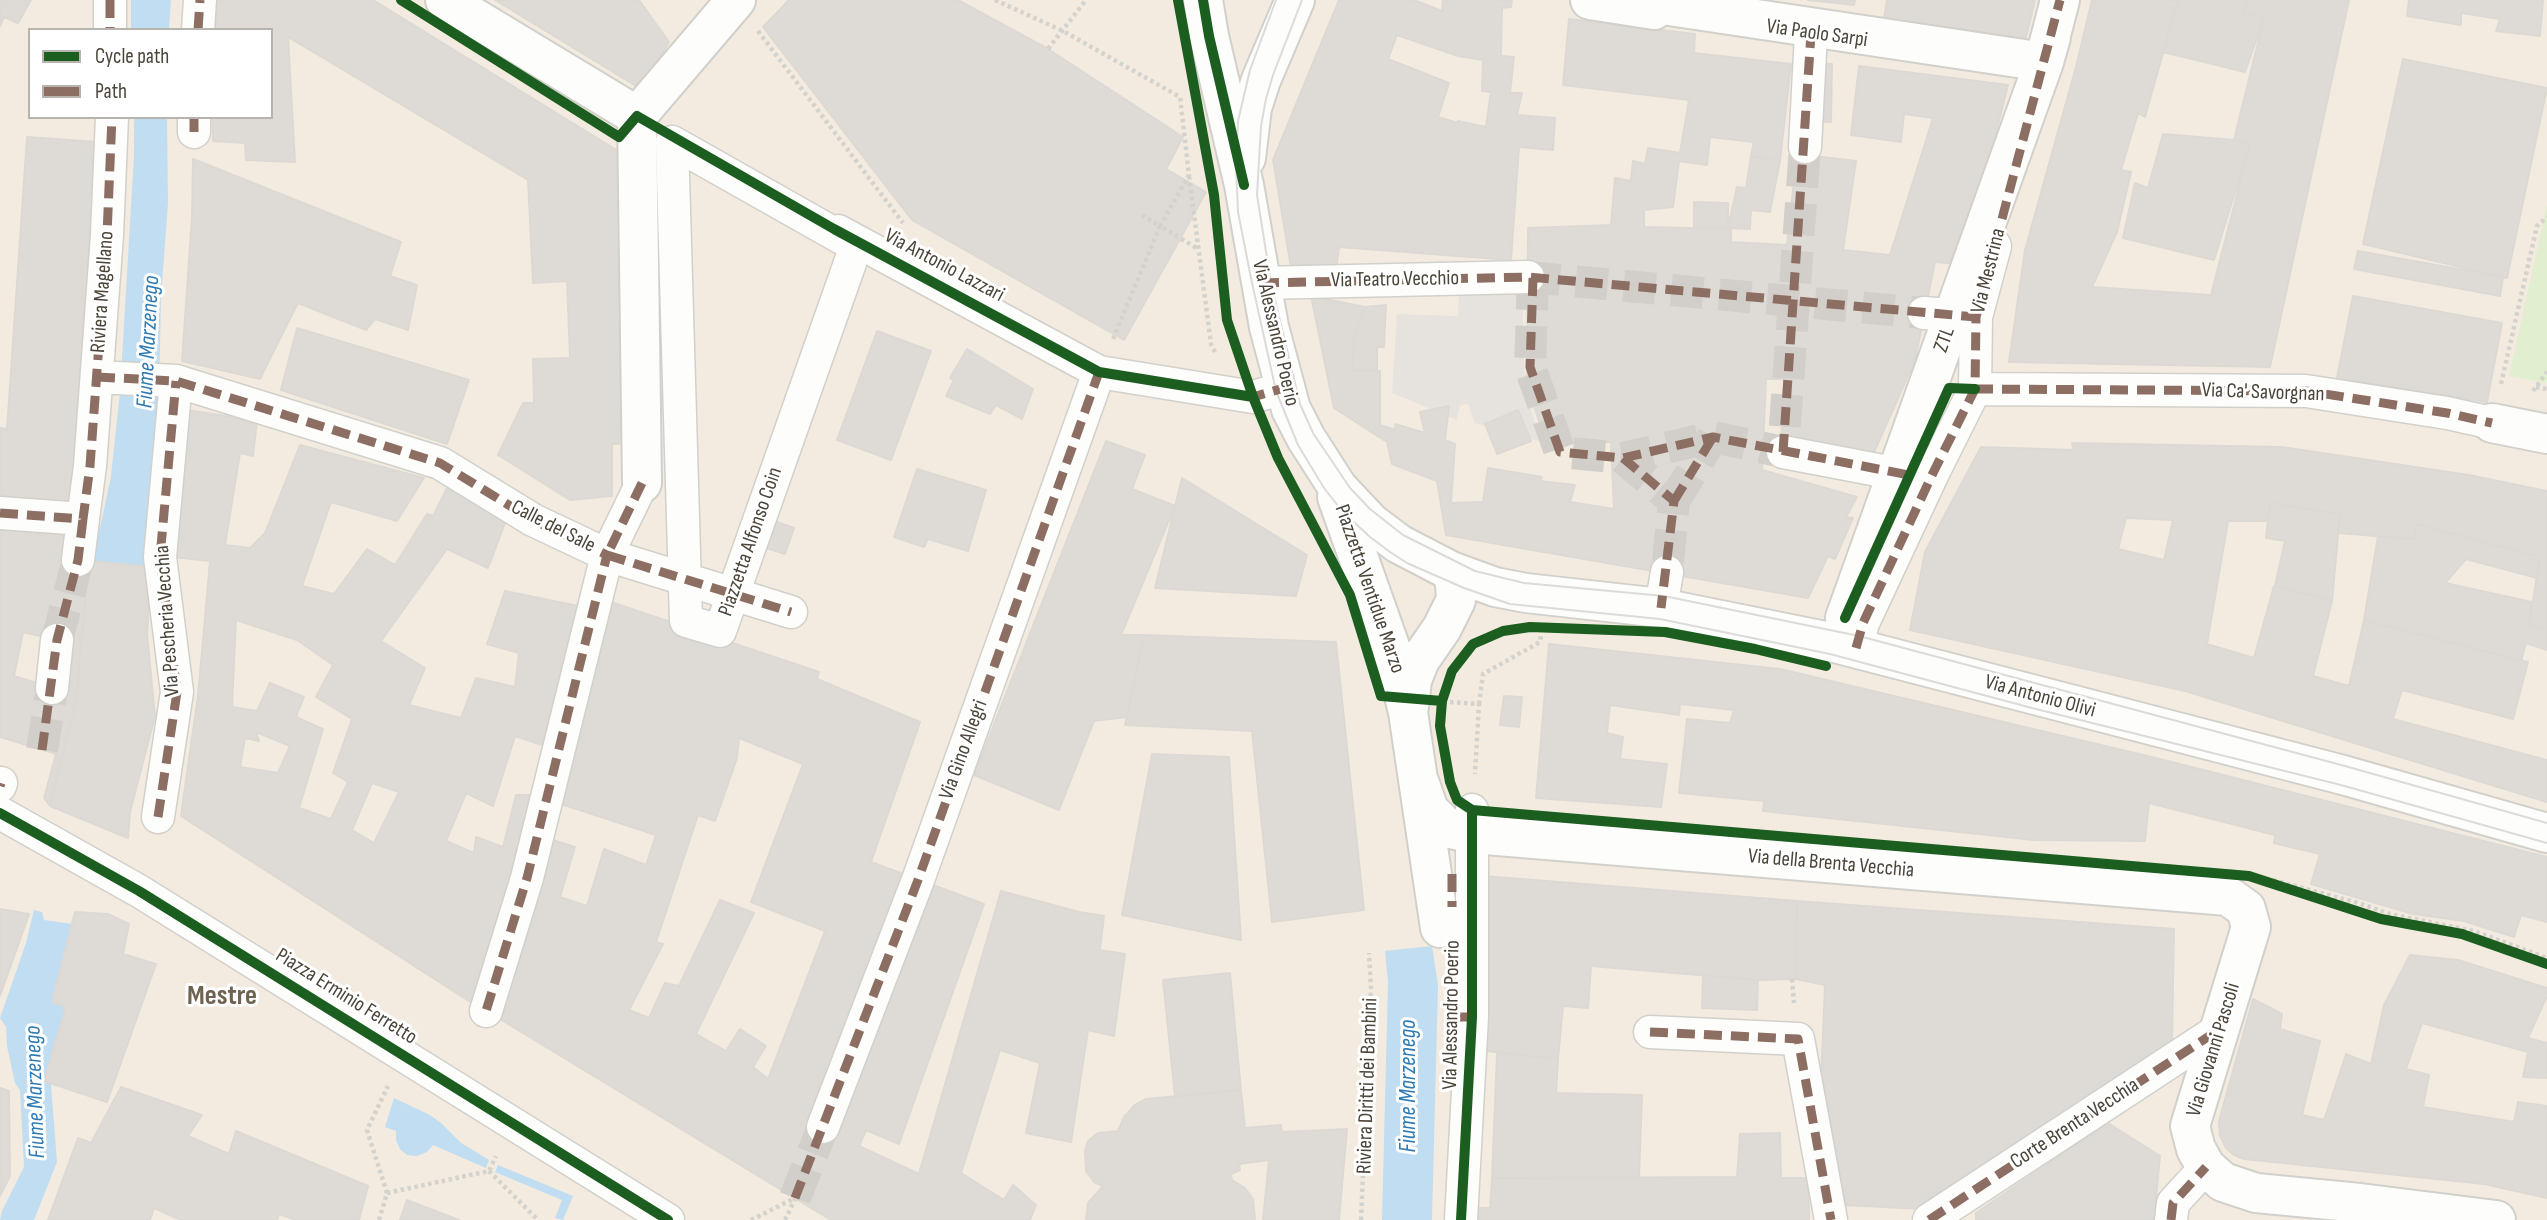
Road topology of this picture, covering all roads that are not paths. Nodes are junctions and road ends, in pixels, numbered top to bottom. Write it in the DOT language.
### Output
graph roads {
  1 [pos="110,0"];
  2 [pos="200,0"];
  3 [pos="445,0"];
  4 [pos="1203,0"];
  5 [pos="1295,0"];
  6 [pos="1590,0"];
  7 [pos="1629,0"];
  8 [pos="2060,0"];
  9 [pos="743,11"];
  10 [pos="110,28"];
  11 [pos="198,28"];
  12 [pos="1811,34"];
  13 [pos="2048,50"];
  14 [pos="637,116"];
  15 [pos="112,119"];
  16 [pos="1805,147"];
  17 [pos="1244,185"];
  18 [pos="1528,277"];
  19 [pos="1261,283"];
  20 [pos="1924,313"];
  21 [pos="1976,317"];
  22 [pos="1099,372"];
  23 [pos="106,377"];
  24 [pos="169,381"];
  25 [pos="1284,388"];
  26 [pos="1975,389"];
  27 [pos="2492,422"];
  28 [pos="2547,434"];
  29 [pos="1783,452"];
  30 [pos="1327,472"];
  31 [pos="1933,473"];
  32 [pos="642,483"];
  33 [pos="0,513"];
  34 [pos="83,519"];
  35 [pos="607,555"];
  36 [pos="78,560"];
  37 [pos="1451,571"];
  38 [pos="685,579"];
  39 [pos="733,593"];
  40 [pos="1528,610"];
  41 [pos="791,612"];
  42 [pos="1850,633"];
  43 [pos="57,640"];
  44 [pos="52,688"];
  45 [pos="1425,713"];
  46 [pos="1420,784"];
  47 [pos="1,802"];
  48 [pos="1473,808"];
  49 [pos="158,817"];
  50 [pos="2547,833"];
  51 [pos="1452,874"];
  52 [pos="1446,917"];
  53 [pos="2251,927"];
  54 [pos="486,1011"];
  55 [pos="2220,1029"];
  56 [pos="1650,1032"];
  57 [pos="823,1127"];
  58 [pos="2206,1167"];
  59 [pos="668,1220"];
  60 [pos="1461,1220"];
  61 [pos="1831,1220"];
  62 [pos="1929,1220"];
  63 [pos="2171,1220"];
  64 [pos="2496,1220"];
  1 -- 10 [label="street"];
  2 -- 11 [label="street"];
  3 -- 14 [label="street"];
  4 -- 17 [label="street"];
  5 -- 17 [label="street"];
  6 -- 12 [label="street, Via Paolo Sarpi"];
  7 -- 13 [label="street"];
  8 -- 13 [label="street, Via Mestrina"];
  9 -- 14 [label="street"];
  12 -- 13 [label="street, Via Paolo Sarpi"];
  12 -- 16 [label="street"];
  13 -- 21 [label="street, Via Mestrina"];
  13 -- 42 [label="street, ZTL"];
  14 -- 22 [label="street, Via Antonio Lazzari"];
  14 -- 32 [label="street"];
  15 -- 23 [label="street, Riviera Magellano"];
  17 -- 19 [label="street, Via Alessandro Poerio"];
  18 -- 19 [label="street, Via Teatro Vecchio"];
  19 -- 25 [label="street, Via Alessandro Poerio"];
  20 -- 21 [label="street"];
  21 -- 26 [label="street, Via Mestrina"];
  22 -- 25 [label="street, Via Antonio Lazzari"];
  22 -- 57 [label="street, Via Gino Allegri"];
  23 -- 24 [label="street"];
  23 -- 34 [label="street, Riviera Magellano"];
  24 -- 35 [label="street, Calle del Sale"];
  24 -- 49 [label="street, Via Pescheria Vecchia"];
  25 -- 30 [label="street, Via Alessandro Poerio"];
  26 -- 27 [label="street, Via Ca' Savorgnan"];
  26 -- 31 [label="street, Via Mestrina"];
  27 -- 28 [label="street, Via Ca' Savorgnan"];
  29 -- 31 [label="street"];
  30 -- 37 [label="street, Piazzetta Ventidue Marzo"];
  30 -- 45 [label="street, Piazzetta Ventidue Marzo"];
  31 -- 42 [label="street, Via Mestrina"];
  32 -- 35 [label="street"];
  33 -- 34 [label="street"];
  34 -- 36 [label="street, Riviera Magellano"];
  35 -- 38 [label="street"];
  35 -- 54 [label="street, Calle del Sale"];
  37 -- 40 [label="street, Piazzetta Ventidue Marzo"];
  37 -- 45 [label="street, Piazzetta Ventidue Marzo"];
  38 -- 39 [label="street"];
  38 -- 39 [label="street, Piazzetta Alfonso Coin"];
  39 -- 41 [label="street"];
  40 -- 42 [label="street, Via Antonio Olivi"];
  42 -- 50 [label="street, Via Antonio Olivi"];
  43 -- 44 [label="street"];
  45 -- 46 [label="street, Via Alessandro Poerio"];
  46 -- 48 [label="street, Via della Brenta Vecchia"];
  46 -- 52 [label="street, Via Alessandro Poerio"];
  47 -- 59 [label="street, Piazza Erminio Ferretto"];
  48 -- 53 [label="street, Via della Brenta Vecchia"];
  48 -- 60 [label="street, Via Alessandro Poerio"];
  51 -- 52 [label="street, Via Alessandro Poerio"];
  53 -- 55 [label="street, Via Giovanni Pascoli"];
  55 -- 58 [label="street, Via Giovanni Pascoli"];
  55 -- 62 [label="street, Corte Brenta Vecchia"];
  56 -- 61 [label="street"];
  58 -- 63 [label="street"];
  58 -- 64 [label="street"];
}
